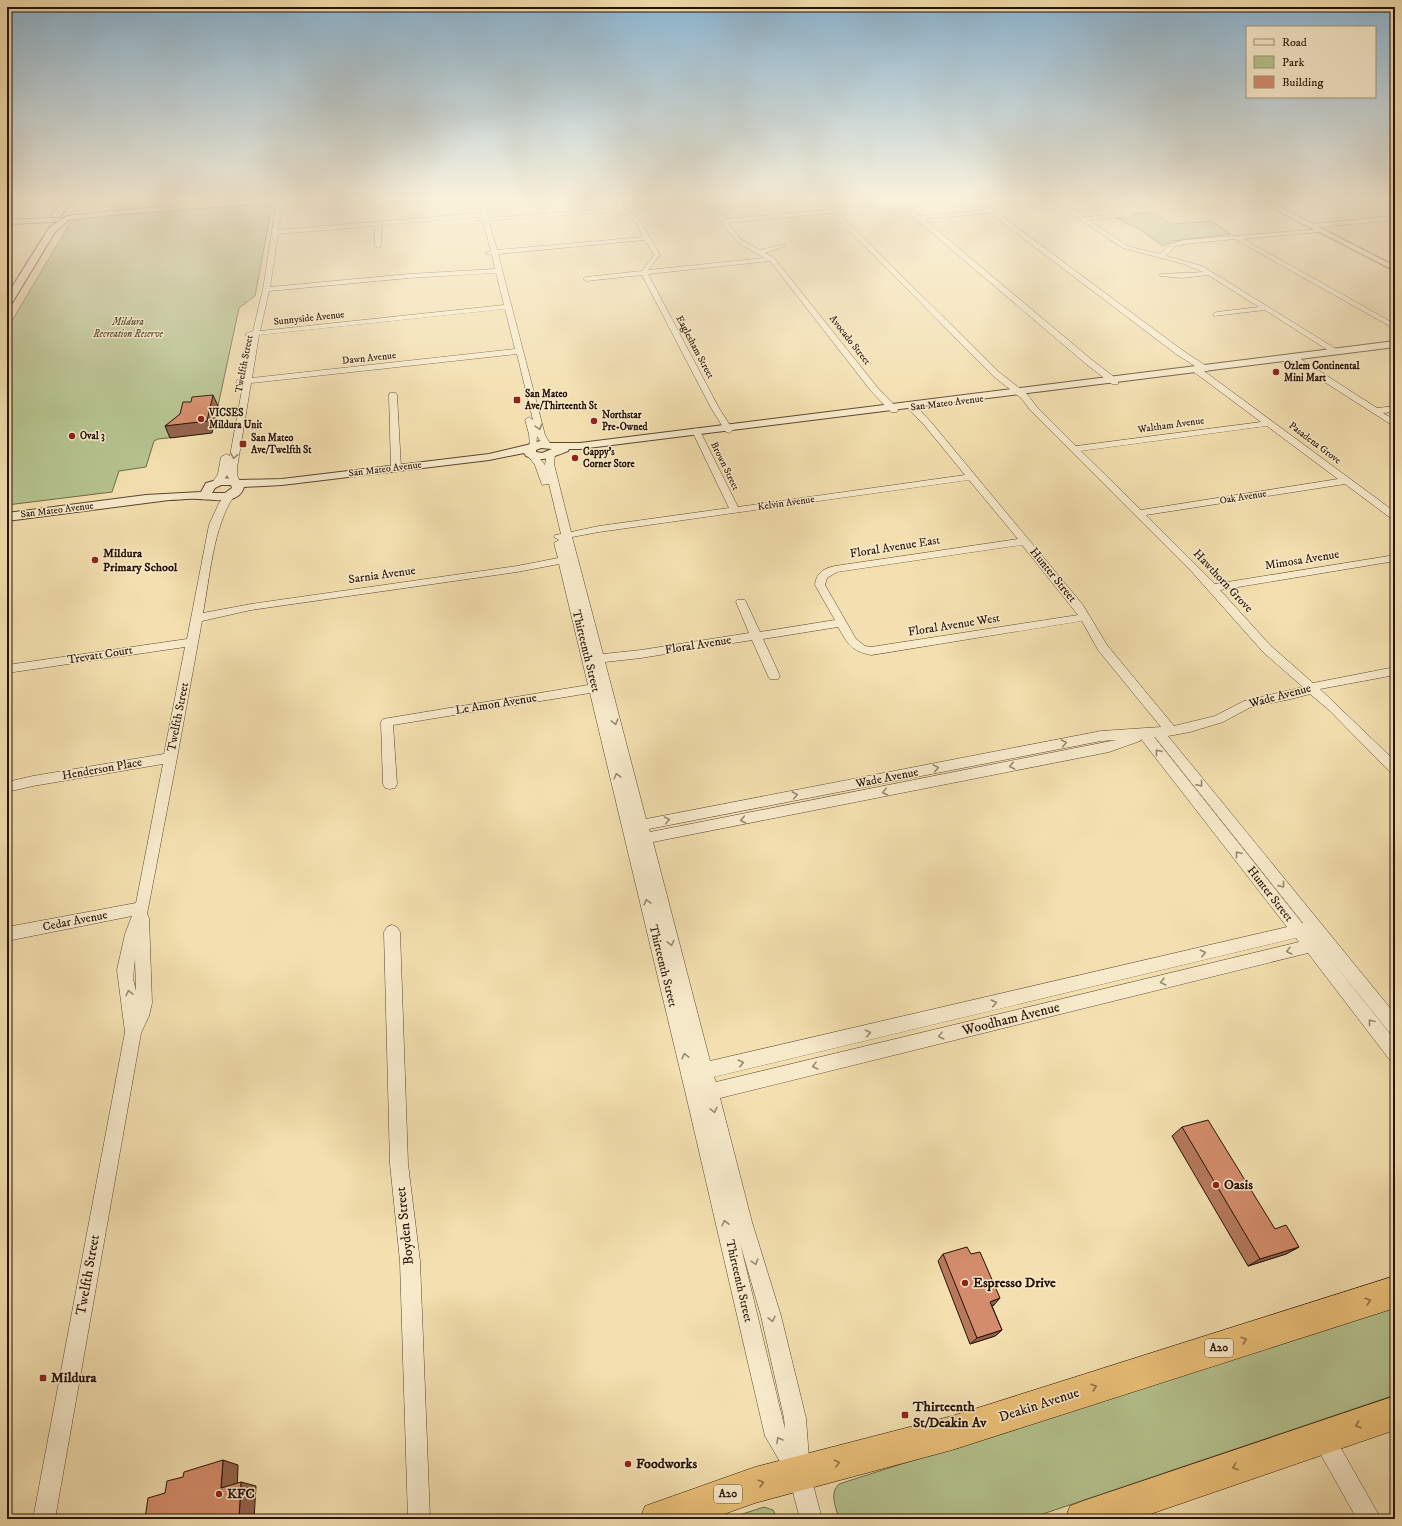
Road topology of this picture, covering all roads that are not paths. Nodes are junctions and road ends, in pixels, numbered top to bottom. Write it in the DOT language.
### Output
graph roads {
  1 [pos="27,271"];
  2 [pos="268,271"];
  3 [pos="479,271"];
  4 [pos="496,271"];
  5 [pos="660,271"];
  6 [pos="782,271"];
  7 [pos="893,271"];
  8 [pos="982,271"];
  9 [pos="1071,271"];
  10 [pos="1206,271"];
  11 [pos="1296,271"];
  12 [pos="644,273"];
  13 [pos="1209,273"];
  14 [pos="1162,275"];
  15 [pos="586,278"];
  16 [pos="265,291"];
  17 [pos="7,303"];
  18 [pos="505,308"];
  19 [pos="1265,308"];
  20 [pos="1217,314"];
  21 [pos="1394,327"];
  22 [pos="253,334"];
  23 [pos="1395,346"];
  24 [pos="516,353"];
  25 [pos="1335,353"];
  26 [pos="1295,357"];
  27 [pos="1201,369"];
  28 [pos="1110,381"];
  29 [pos="244,382"];
  30 [pos="1016,393"];
  31 [pos="393,395"];
  32 [pos="913,406"];
  33 [pos="890,408"];
  34 [pos="1395,409"];
  35 [pos="1376,411"];
  36 [pos="1270,423"];
  37 [pos="1395,424"];
  38 [pos="725,428"];
  39 [pos="696,431"];
  40 [pos="550,449"];
  41 [pos="1074,449"];
  42 [pos="532,452"];
  43 [pos="396,468"];
  44 [pos="972,477"];
  45 [pos="1347,481"];
  46 [pos="234,488"];
  47 [pos="212,490"];
  48 [pos="735,510"];
  49 [pos="1138,512"];
  50 [pos="7,517"];
  51 [pos="1395,517"];
  52 [pos="214,525"];
  53 [pos="562,534"];
  54 [pos="1025,540"];
  55 [pos="1395,558"];
  56 [pos="569,562"];
  57 [pos="1213,588"];
  58 [pos="741,602"];
  59 [pos="198,615"];
  60 [pos="1085,617"];
  61 [pos="840,623"];
  62 [pos="756,636"];
  63 [pos="193,642"];
  64 [pos="594,662"];
  65 [pos="7,669"];
  66 [pos="1395,671"];
  67 [pos="774,676"];
  68 [pos="600,687"];
  69 [pos="1311,689"];
  70 [pos="1158,732"];
  71 [pos="170,758"];
  72 [pos="1395,769"];
  73 [pos="33,781"];
  74 [pos="7,783"];
  75 [pos="390,784"];
  76 [pos="7,787"];
  77 [pos="637,833"];
  78 [pos="142,908"];
  79 [pos="1315,927"];
  80 [pos="1299,931"];
  81 [pos="392,932"];
  82 [pos="7,934"];
  83 [pos="1327,942"];
  84 [pos="1310,946"];
  85 [pos="1395,1027"];
  86 [pos="1395,1053"];
  87 [pos="697,1073"];
  88 [pos="702,1094"];
  89 [pos="1395,1292"];
  90 [pos="1395,1413"];
  91 [pos="1322,1437"];
  92 [pos="799,1473"];
  93 [pos="44,1519"];
  94 [pos="419,1519"];
  95 [pos="658,1519"];
  96 [pos="811,1519"];
  97 [pos="1083,1519"];
  98 [pos="1370,1519"];
  1 -- 17 [label="main road"];
  2 -- 16 [label="street, Twelfth Street"];
  3 -- 16 [label="street"];
  4 -- 18 [label="street, Thirteenth Street"];
  5 -- 12 [label="street"];
  6 -- 33 [label="street, Avocado Street"];
  7 -- 30 [label="street, Hawthorn Grove"];
  8 -- 28 [label="street"];
  9 -- 27 [label="street, Pasadena Grove"];
  10 -- 13 [label="street"];
  11 -- 21 [label="street"];
  12 -- 15 [label="street"];
  12 -- 38 [label="street, Eaglesham Street"];
  13 -- 14 [label="street"];
  13 -- 19 [label="street"];
  16 -- 22 [label="street, Twelfth Street"];
  18 -- 22 [label="street, Sunnyside Avenue"];
  18 -- 24 [label="street, Thirteenth Street"];
  19 -- 20 [label="street"];
  19 -- 25 [label="street"];
  22 -- 29 [label="street, Twelfth Street"];
  23 -- 25 [label="street, San Mateo Avenue"];
  24 -- 29 [label="street, Dawn Avenue"];
  24 -- 40 [label="street, Thirteenth Street, one-way"];
  24 -- 42 [label="street, Thirteenth Street"];
  25 -- 26 [label="street, San Mateo Avenue"];
  26 -- 27 [label="street, San Mateo Avenue"];
  26 -- 35 [label="street"];
  27 -- 28 [label="street, San Mateo Avenue"];
  27 -- 36 [label="street, Pasadena Grove"];
  28 -- 30 [label="street, San Mateo Avenue"];
  29 -- 46 [label="street, Twelfth Street, one-way"];
  29 -- 47 [label="street, Twelfth Street"];
  30 -- 32 [label="street, San Mateo Avenue"];
  30 -- 41 [label="street, Hawthorn Grove"];
  31 -- 43 [label="street"];
  32 -- 33 [label="street, San Mateo Avenue"];
  32 -- 44 [label="street, Hunter Street"];
  33 -- 38 [label="street, San Mateo Avenue"];
  34 -- 35 [label="street"];
  35 -- 37 [label="street"];
  36 -- 41 [label="street, Waltham Avenue"];
  36 -- 45 [label="street, Pasadena Grove"];
  38 -- 39 [label="street, San Mateo Avenue"];
  39 -- 40 [label="street, San Mateo Avenue"];
  39 -- 48 [label="street, Brown Street"];
  40 -- 42 [label="street, San Mateo Avenue"];
  40 -- 53 [label="street, Thirteenth Street"];
  41 -- 49 [label="street, Hawthorn Grove"];
  42 -- 43 [label="street, San Mateo Avenue"];
  42 -- 53 [label="street, Thirteenth Street"];
  43 -- 46 [label="street, San Mateo Avenue"];
  44 -- 48 [label="street, Kelvin Avenue"];
  44 -- 54 [label="street, Hunter Street"];
  45 -- 49 [label="street, Oak Avenue"];
  45 -- 51 [label="street, Pasadena Grove"];
  46 -- 47 [label="street, San Mateo Avenue"];
  46 -- 52 [label="street, Twelfth Street"];
  47 -- 50 [label="street, San Mateo Avenue"];
  47 -- 52 [label="street, Twelfth Street"];
  48 -- 53 [label="street, Kelvin Avenue"];
  49 -- 57 [label="street, Hawthorn Grove"];
  52 -- 59 [label="street, Twelfth Street"];
  53 -- 56 [label="street, Thirteenth Street"];
  54 -- 60 [label="street, Hunter Street"];
  54 -- 61 [label="street, Floral Avenue East"];
  55 -- 57 [label="street, Mimosa Avenue"];
  56 -- 59 [label="street, Sarnia Avenue"];
  56 -- 64 [label="street, Thirteenth Street"];
  57 -- 69 [label="street, Hawthorn Grove"];
  58 -- 62 [label="street"];
  59 -- 63 [label="street, Twelfth Street"];
  60 -- 61 [label="street, Floral Avenue West"];
  60 -- 70 [label="street, Hunter Street"];
  61 -- 62 [label="street, Floral Avenue"];
  62 -- 64 [label="street, Floral Avenue"];
  62 -- 67 [label="street"];
  63 -- 65 [label="street, Trevatt Court"];
  63 -- 71 [label="street, Twelfth Street"];
  64 -- 68 [label="street, Thirteenth Street"];
  66 -- 69 [label="street, Wade Avenue"];
  68 -- 75 [label="street, Le Amon Avenue"];
  68 -- 77 [label="street, Thirteenth Street"];
  69 -- 70 [label="street, Wade Avenue"];
  69 -- 72 [label="street, Hawthorn Grove"];
  70 -- 77 [label="street, Wade Avenue"];
  70 -- 79 [label="street, Hunter Street, one-way"];
  80 -- 70 [label="street, Hunter Street, one-way"];
  71 -- 73 [label="street, Henderson Place"];
  71 -- 78 [label="street, Twelfth Street"];
  73 -- 74 [label="street, Henderson Place"];
  73 -- 76 [label="street, Henderson Place"];
  77 -- 87 [label="street, Thirteenth Street"];
  78 -- 82 [label="street, Cedar Avenue"];
  78 -- 93 [label="street, Twelfth Street"];
  79 -- 80 [label="street, Woodham Avenue"];
  79 -- 83 [label="street, Hunter Street"];
  80 -- 84 [label="street, Hunter Street"];
  87 -- 80 [label="street, Woodham Avenue, one-way"];
  81 -- 94 [label="street, Boyden Street"];
  83 -- 84 [label="street, Woodham Avenue"];
  83 -- 85 [label="street, Hunter Street"];
  86 -- 84 [label="street, Hunter Street, one-way"];
  84 -- 88 [label="street, Woodham Avenue, one-way"];
  87 -- 88 [label="street, Thirteenth Street"];
  88 -- 92 [label="street, Thirteenth Street"];
  92 -- 89 [label="highway, Deakin Avenue / A20, one-way"];
  90 -- 91 [label="highway, one-way"];
  91 -- 97 [label="highway, one-way"];
  91 -- 98 [label="street"];
  95 -- 92 [label="highway, Deakin Avenue / A20, one-way"];
  92 -- 96 [label="street, Thirteenth Street"];
}
